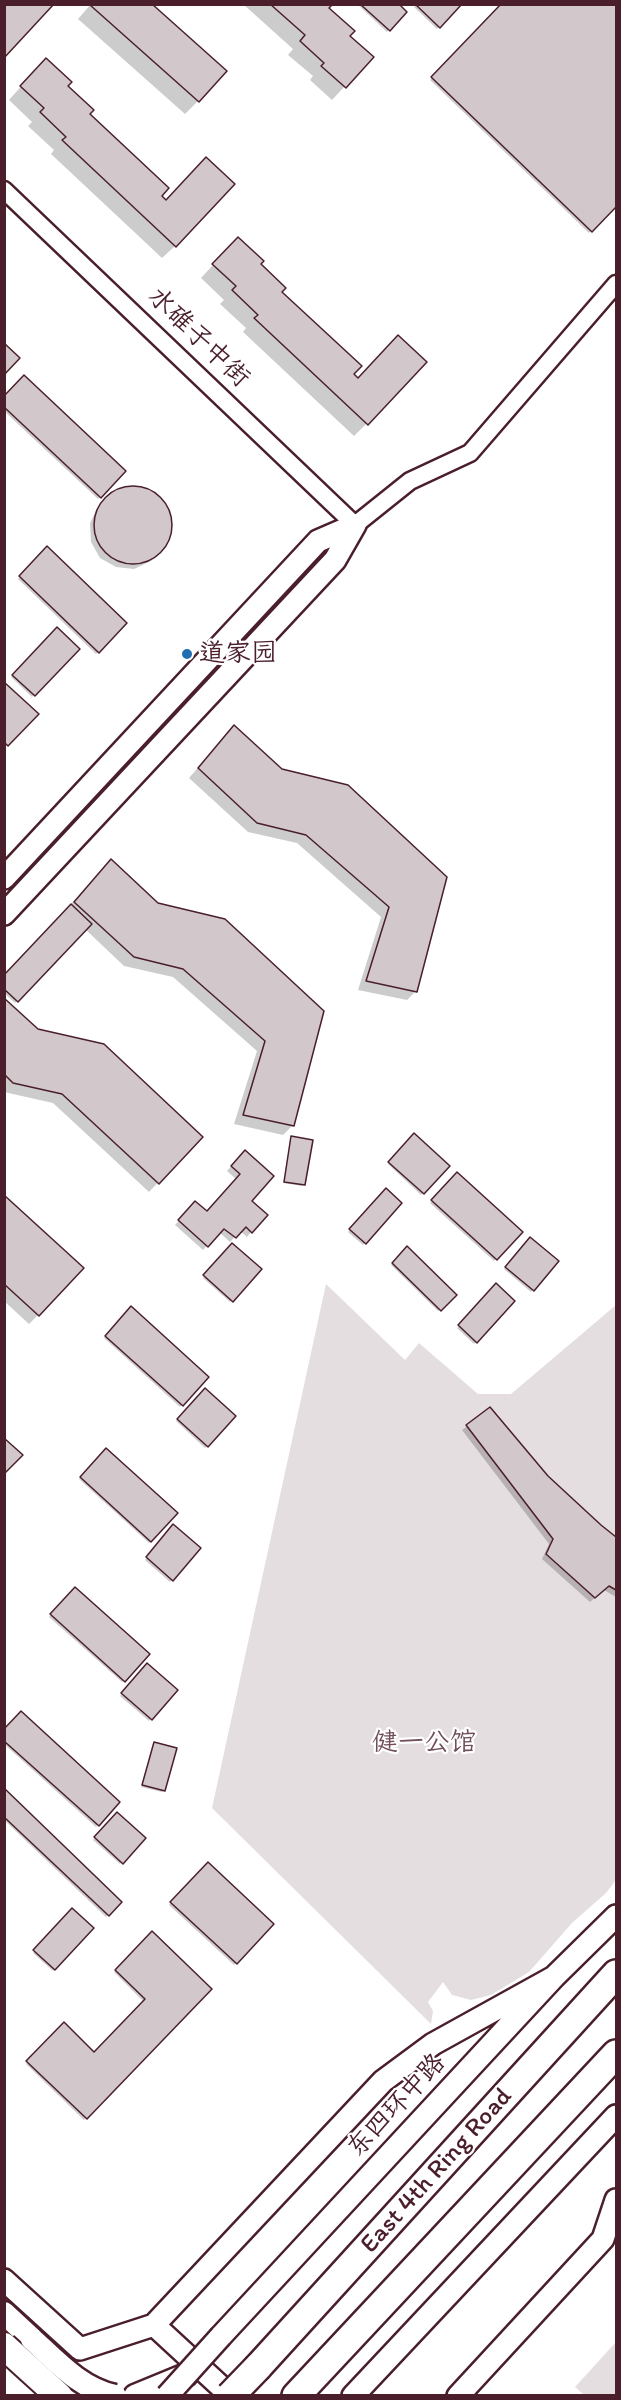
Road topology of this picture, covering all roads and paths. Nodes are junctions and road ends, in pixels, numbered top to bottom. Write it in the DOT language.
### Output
graph roads {
  1 [pos="4,189"];
  2 [pos="616,284"];
  3 [pos="355,525"];
  4 [pos="4,878"];
  5 [pos="4,914"];
  6 [pos="616,1916"];
  7 [pos="616,1974"];
  8 [pos="554,1977"];
  9 [pos="616,2054"];
  10 [pos="616,2116"];
  11 [pos="616,2200"];
  12 [pos="4,2280"];
  13 [pos="4,2313"];
  14 [pos="154,2325"];
  15 [pos="4,2346"];
  16 [pos="80,2349"];
  17 [pos="186,2375"];
  18 [pos="4,2379"];
  19 [pos="22,2396"];
  20 [pos="39,2396"];
  21 [pos="59,2396"];
  22 [pos="115,2396"];
  23 [pos="135,2396"];
  24 [pos="167,2396"];
  25 [pos="230,2396"];
  26 [pos="296,2396"];
  27 [pos="353,2396"];
  28 [pos="458,2396"];
  1 -- 3 [label="street, 水碓子中街"];
  2 -- 3 [label="street"];
  3 -- 4 [label="street"];
  3 -- 5 [label="street"];
  6 -- 8 [label="street, 东四环中路"];
  7 -- 25 [label="highway, East 4th Ring Road, bridge"];
  8 -- 14 [label="street"];
  8 -- 17 [label="street, 东四环中路, bridge"];
  9 -- 26 [label="highway, East 4th Ring Road"];
  10 -- 27 [label="street"];
  11 -- 28 [label="street"];
  12 -- 16 [label="street"];
  13 -- 22 [label="main road, bridge"];
  14 -- 16 [label="street"];
  14 -- 25 [label="street"];
  15 -- 21 [label="main road, bridge"];
  16 -- 20 [label="street"];
  17 -- 23 [label="main road"];
  17 -- 24 [label="street, 东四环中路, bridge"];
  18 -- 19 [label="main road"];
}
